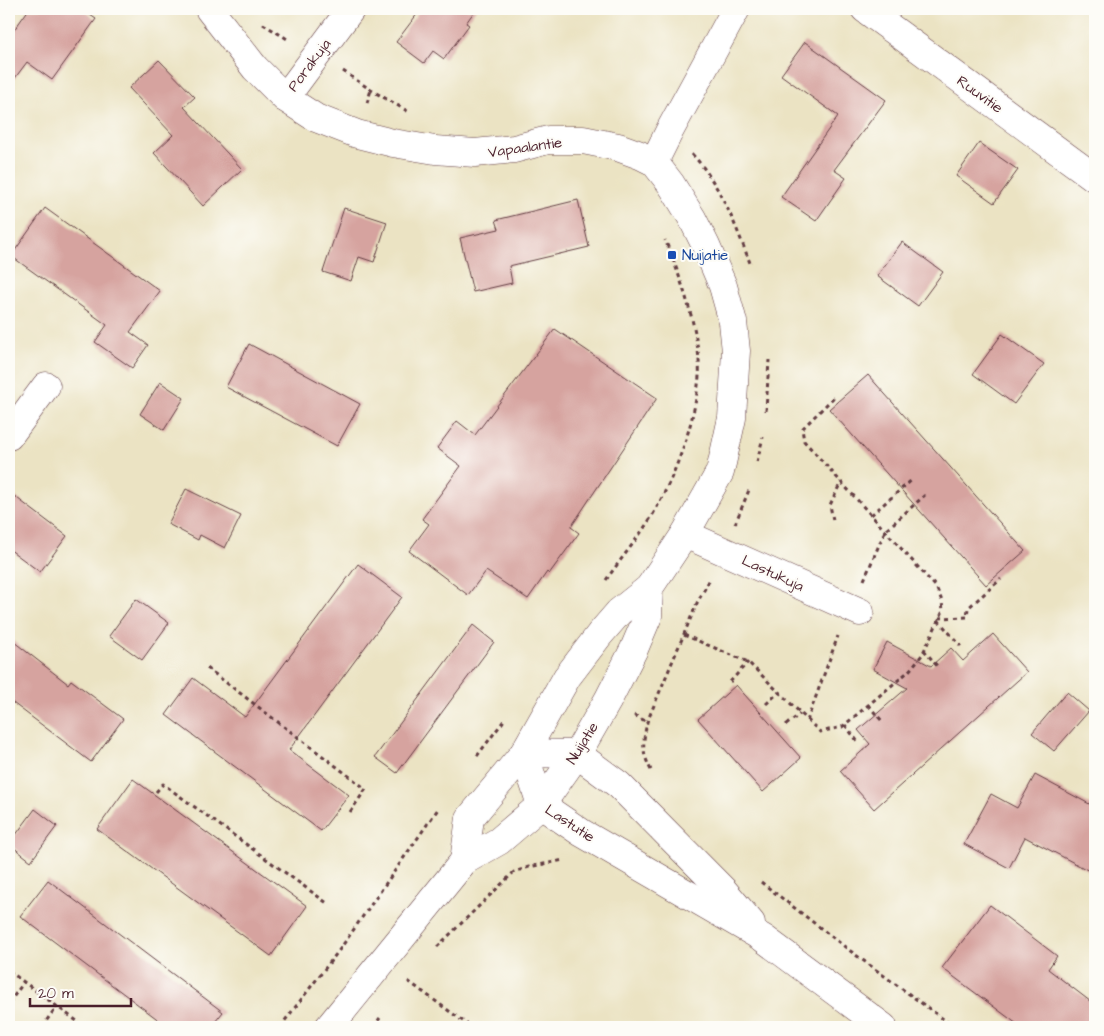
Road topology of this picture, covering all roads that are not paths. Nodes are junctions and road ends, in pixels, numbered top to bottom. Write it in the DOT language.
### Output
graph roads {
  1 [pos="209,9"];
  2 [pos="351,9"];
  3 [pos="736,9"];
  4 [pos="865,9"];
  5 [pos="285,98"];
  6 [pos="654,162"];
  7 [pos="1095,178"];
  8 [pos="46,386"];
  9 [pos="9,436"];
  10 [pos="685,534"];
  11 [pos="649,588"];
  12 [pos="853,609"];
  13 [pos="524,753"];
  14 [pos="577,754"];
  15 [pos="541,805"];
  16 [pos="464,861"];
  17 [pos="763,938"];
  18 [pos="329,1027"];
  19 [pos="883,1027"];
  1 -- 5 [label="street, Vapaalantie"];
  2 -- 5 [label="street, Porakuja"];
  3 -- 6 [label="street"];
  4 -- 7 [label="street, Ruuvitie"];
  5 -- 6 [label="street, Vapaalantie"];
  6 -- 10 [label="street"];
  8 -- 9 [label="street"];
  10 -- 11 [label="street"];
  10 -- 12 [label="street, Lastukuja"];
  11 -- 13 [label="street"];
  11 -- 14 [label="street, Nuijatie"];
  13 -- 14 [label="street"];
  13 -- 15 [label="street, Lastutie"];
  13 -- 16 [label="street"];
  14 -- 15 [label="street, Nuijatie"];
  14 -- 17 [label="street, Lastutie"];
  15 -- 16 [label="street, Nuijatie"];
  15 -- 17 [label="street, Lastutie"];
  16 -- 18 [label="street, Nuijatie"];
  17 -- 19 [label="street, Lastutie"];
}
